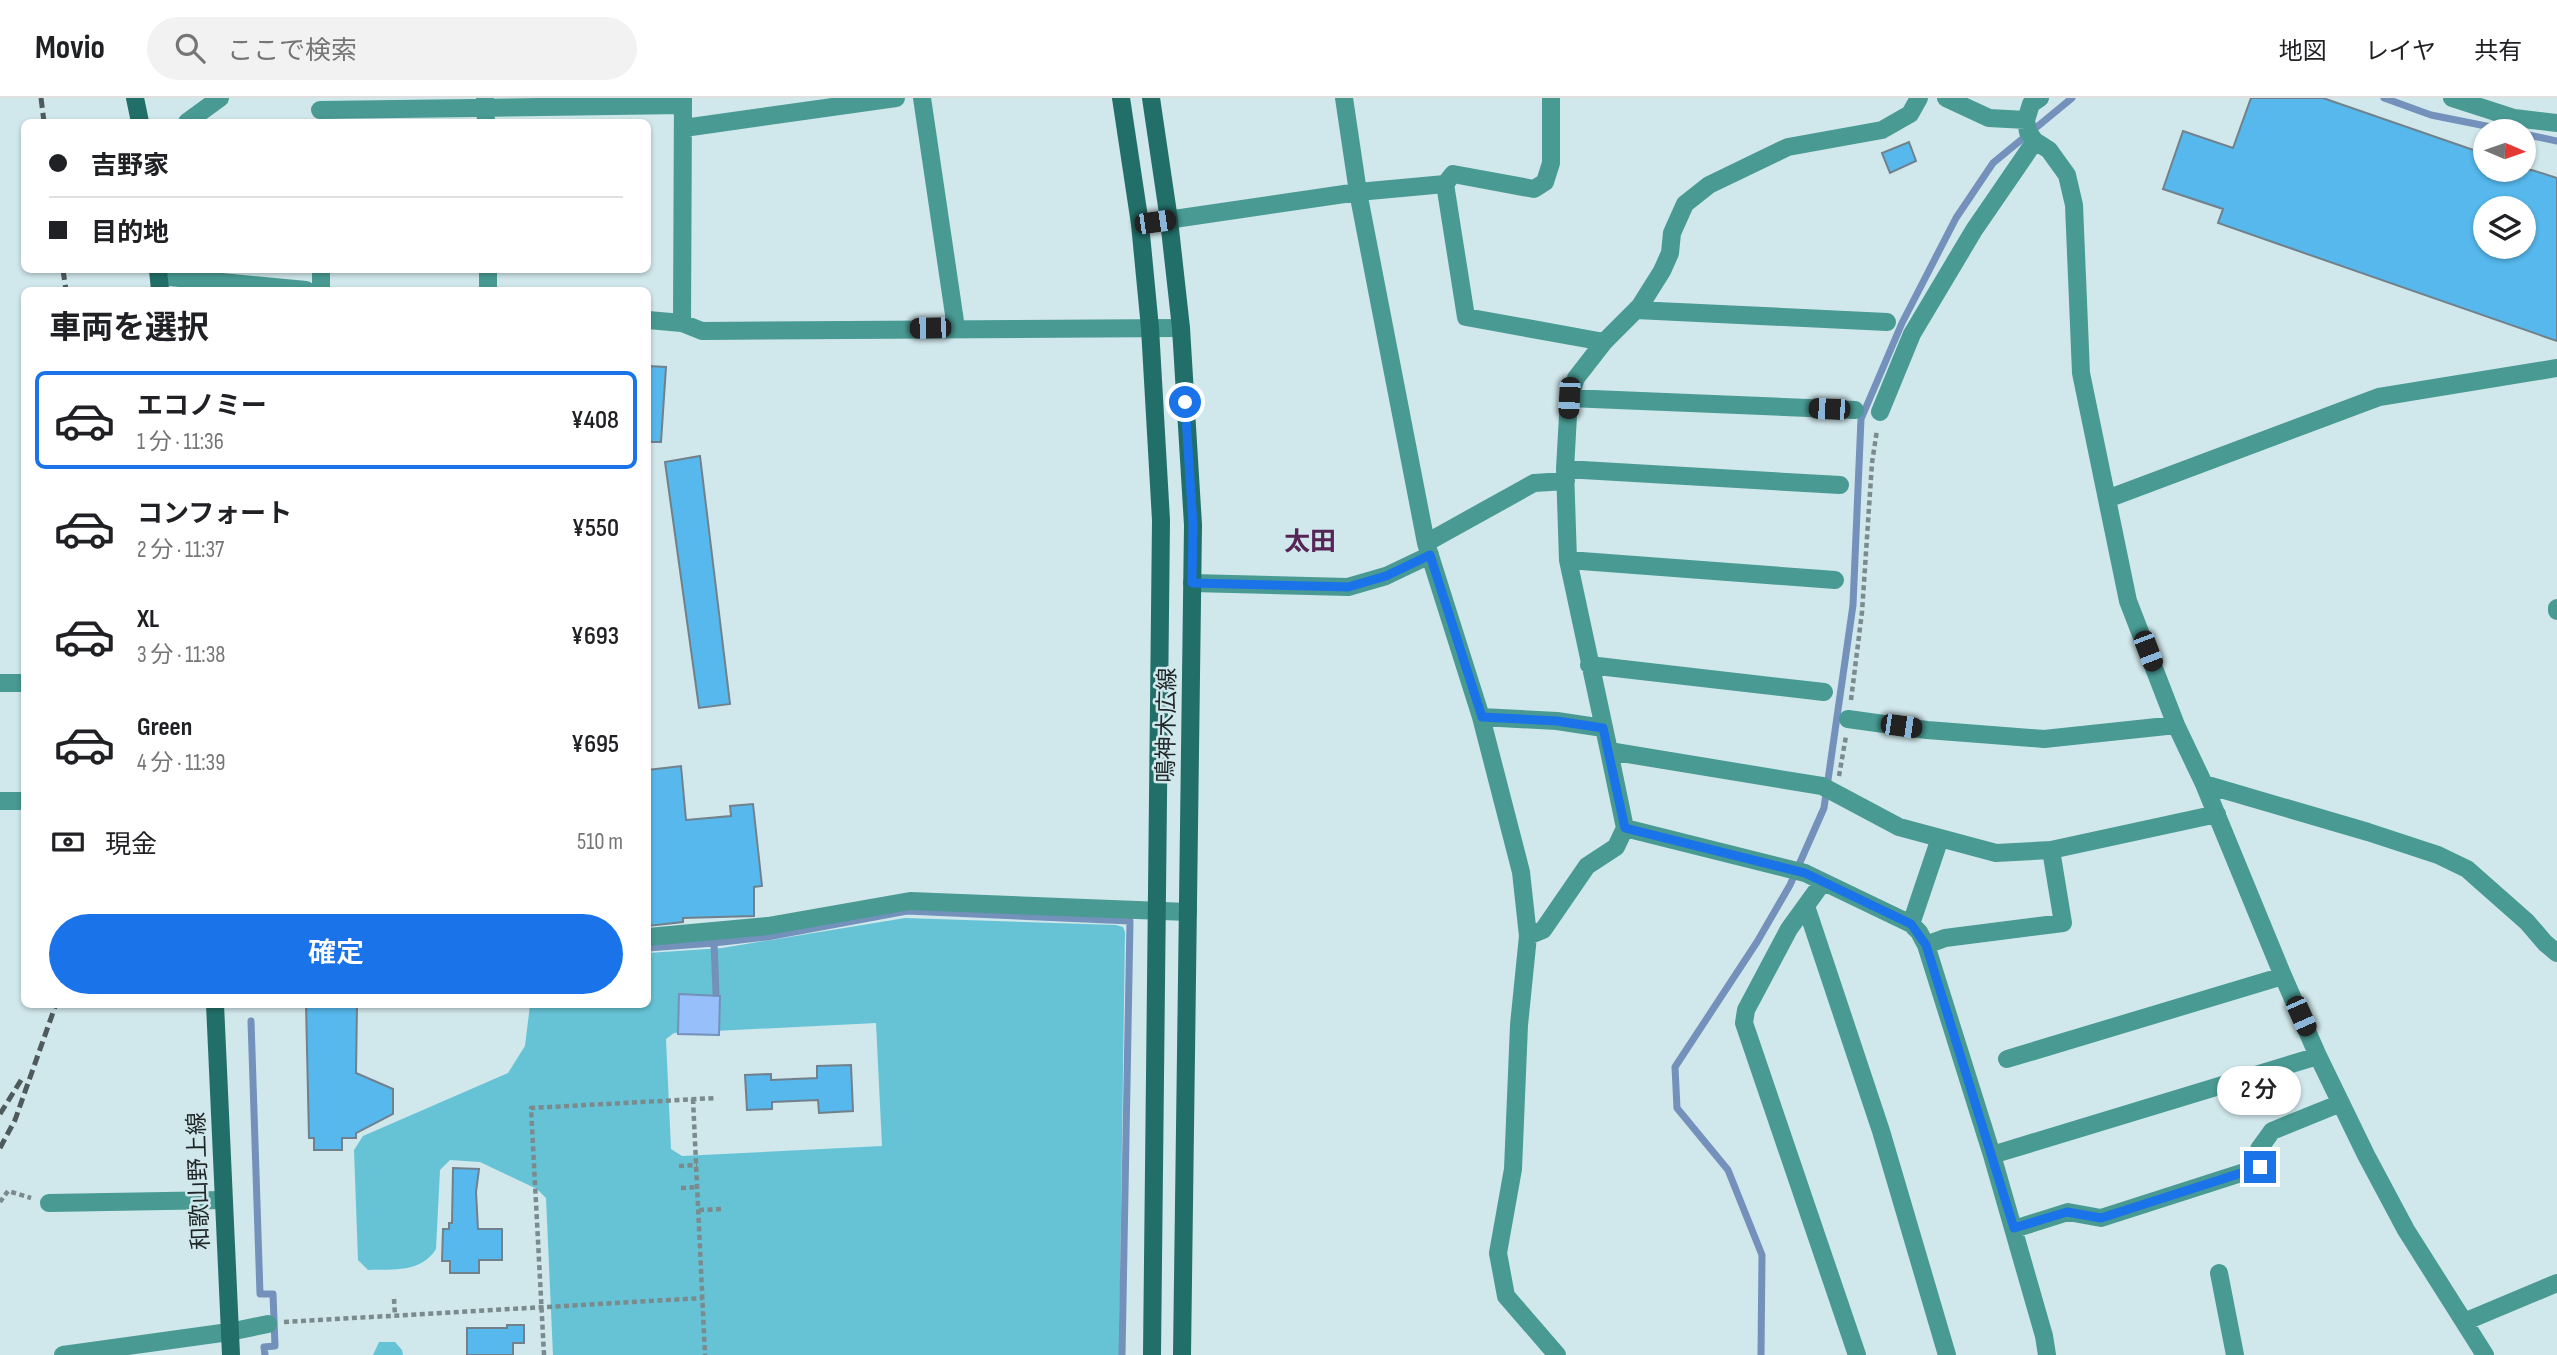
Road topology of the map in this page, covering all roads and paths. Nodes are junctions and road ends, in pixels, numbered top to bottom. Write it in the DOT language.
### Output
graph roads {
  1 [pos="135,98"];
  2 [pos="220,98"];
  3 [pos="896,98"];
  4 [pos="922,98"];
  5 [pos="1121,98"];
  6 [pos="1151,98"];
  7 [pos="1344,98"];
  8 [pos="1551,98"];
  9 [pos="1919,98"];
  10 [pos="1946,98"];
  11 [pos="2040,98"];
  12 [pos="2452,98"];
  13 [pos="683,102"];
  14 [pos="486,109"];
  15 [pos="319,110"];
  16 [pos="139,119"];
  17 [pos="191,119"];
  18 [pos="2026,120"];
  19 [pos="2557,123"];
  20 [pos="684,128"];
  21 [pos="2035,141"];
  22 [pos="1446,184"];
  23 [pos="1358,192"];
  24 [pos="1169,220"];
  25 [pos="1140,224"];
  26 [pos="159,279"];
  27 [pos="266,287"];
  28 [pos="1636,310"];
  29 [pos="651,320"];
  30 [pos="1887,322"];
  31 [pos="682,323"];
  32 [pos="956,328"];
  33 [pos="1150,328"];
  34 [pos="1181,328"];
  35 [pos="1604,342"];
  36 [pos="2557,368"];
  37 [pos="1569,398"];
  38 [pos="1855,410"];
  39 [pos="1880,412"];
  40 [pos="1566,475"];
  41 [pos="1840,485"];
  42 [pos="2107,499"];
  43 [pos="1428,549"];
  44 [pos="1568,560"];
  45 [pos="1835,580"];
  46 [pos="1192,583"];
  47 [pos="1589,665"];
  48 [pos="0,683"];
  49 [pos="21,683"];
  50 [pos="1824,692"];
  51 [pos="1482,717"];
  52 [pos="1848,719"];
  53 [pos="2176,726"];
  54 [pos="1603,728"];
  55 [pos="1609,751"];
  56 [pos="2204,784"];
  57 [pos="1836,793"];
  58 [pos="0,801"];
  59 [pos="21,801"];
  60 [pos="2217,814"];
  61 [pos="1625,828"];
  62 [pos="1940,838"];
  63 [pos="2051,850"];
  64 [pos="1822,882"];
  65 [pos="1805,906"];
  66 [pos="1158,910"];
  67 [pos="1188,912"];
  68 [pos="1911,924"];
  69 [pos="1528,936"];
  70 [pos="651,937"];
  71 [pos="1926,945"];
  72 [pos="2557,953"];
  73 [pos="2283,976"];
  74 [pos="215,1008"];
  75 [pos="2318,1056"];
  76 [pos="2007,1059"];
  77 [pos="716,1098"];
  78 [pos="694,1099"];
  79 [pos="2341,1103"];
  80 [pos="1992,1155"];
  81 [pos="697,1165"];
  82 [pos="679,1166"];
  83 [pos="698,1187"];
  84 [pos="681,1188"];
  85 [pos="223,1200"];
  86 [pos="0,1202"];
  87 [pos="49,1203"];
  88 [pos="724,1209"];
  89 [pos="699,1210"];
  90 [pos="2014,1228"];
  91 [pos="2219,1273"];
  92 [pos="2557,1283"];
  93 [pos="703,1298"];
  94 [pos="394,1299"];
  95 [pos="542,1308"];
  96 [pos="395,1316"];
  97 [pos="2464,1322"];
  98 [pos="275,1323"];
  99 [pos="229,1332"];
  100 [pos="63,1355"];
  101 [pos="231,1355"];
  102 [pos="544,1355"];
  103 [pos="705,1355"];
  104 [pos="1152,1355"];
  105 [pos="1182,1355"];
  106 [pos="1558,1355"];
  107 [pos="1857,1355"];
  108 [pos="1947,1355"];
  109 [pos="2047,1355"];
  110 [pos="2235,1355"];
  111 [pos="2485,1355"];
  1 -- 16 [label="main road"];
  2 -- 17 [label="street"];
  3 -- 20 [label="street"];
  4 -- 32 [label="street"];
  5 -- 25 [label="main road, 鳴神木広線"];
  6 -- 24 [label="main road, 鳴神木広線"];
  7 -- 23 [label="street"];
  8 -- 22 [label="street"];
  9 -- 28 [label="street"];
  10 -- 18 [label="street"];
  11 -- 18 [label="street"];
  12 -- 19 [label="street"];
  13 -- 14 [label="street"];
  13 -- 20 [label="street"];
  14 -- 15 [label="street"];
  18 -- 21 [label="street"];
  20 -- 31 [label="street"];
  21 -- 39 [label="street"];
  21 -- 42 [label="street"];
  22 -- 23 [label="street"];
  22 -- 35 [label="street"];
  23 -- 24 [label="street"];
  23 -- 43 [label="street"];
  24 -- 25 [label="street"];
  24 -- 34 [label="main road, 鳴神木広線"];
  25 -- 33 [label="main road, 鳴神木広線"];
  26 -- 27 [label="street"];
  28 -- 30 [label="street"];
  28 -- 35 [label="street"];
  29 -- 31 [label="street"];
  31 -- 32 [label="street"];
  32 -- 33 [label="street"];
  33 -- 34 [label="street"];
  33 -- 66 [label="main road, 鳴神木広線"];
  34 -- 46 [label="main road, 鳴神木広線"];
  35 -- 37 [label="street"];
  36 -- 42 [label="street"];
  37 -- 38 [label="street"];
  37 -- 40 [label="street"];
  39 -- 52 [label="path"];
  40 -- 41 [label="street"];
  40 -- 43 [label="street"];
  40 -- 44 [label="street"];
  42 -- 53 [label="street"];
  43 -- 46 [label="street"];
  43 -- 51 [label="street"];
  44 -- 45 [label="street"];
  44 -- 47 [label="street"];
  46 -- 67 [label="main road, 鳴神木広線"];
  47 -- 50 [label="street"];
  47 -- 54 [label="street"];
  48 -- 49 [label="street"];
  51 -- 54 [label="street"];
  51 -- 69 [label="street"];
  52 -- 53 [label="street"];
  52 -- 57 [label="path"];
  53 -- 56 [label="street"];
  54 -- 55 [label="street"];
  55 -- 57 [label="street"];
  55 -- 61 [label="street"];
  56 -- 60 [label="street"];
  56 -- 72 [label="street"];
  57 -- 62 [label="street"];
  58 -- 59 [label="street"];
  60 -- 63 [label="street"];
  60 -- 73 [label="street"];
  61 -- 64 [label="street"];
  61 -- 69 [label="street"];
  62 -- 63 [label="street"];
  62 -- 68 [label="street"];
  63 -- 71 [label="street"];
  64 -- 65 [label="street"];
  64 -- 68 [label="street"];
  65 -- 107 [label="street"];
  65 -- 108 [label="street"];
  66 -- 67 [label="street"];
  66 -- 70 [label="street"];
  66 -- 104 [label="main road, 鳴神木広線"];
  67 -- 105 [label="main road, 鳴神木広線"];
  68 -- 71 [label="street"];
  69 -- 106 [label="street"];
  71 -- 80 [label="street"];
  73 -- 75 [label="street"];
  73 -- 76 [label="street"];
  74 -- 85 [label="main road, 和歌山野上線"];
  75 -- 79 [label="street"];
  75 -- 80 [label="street"];
  77 -- 78 [label="path"];
  78 -- 81 [label="path"];
  78 -- 95 [label="path"];
  79 -- 90 [label="street"];
  79 -- 97 [label="street"];
  80 -- 90 [label="street"];
  81 -- 82 [label="path"];
  81 -- 83 [label="path"];
  83 -- 84 [label="path"];
  83 -- 89 [label="path"];
  85 -- 87 [label="street"];
  85 -- 99 [label="main road, 和歌山野上線"];
  86 -- 87 [label="path"];
  88 -- 89 [label="path"];
  89 -- 93 [label="path"];
  90 -- 109 [label="street"];
  91 -- 110 [label="street"];
  92 -- 97 [label="street"];
  93 -- 95 [label="path"];
  93 -- 103 [label="path"];
  94 -- 96 [label="path"];
  95 -- 96 [label="path"];
  95 -- 102 [label="path"];
  96 -- 98 [label="path"];
  97 -- 111 [label="street"];
  98 -- 99 [label="street"];
  99 -- 100 [label="street"];
  99 -- 101 [label="main road, 和歌山野上線"];
}
